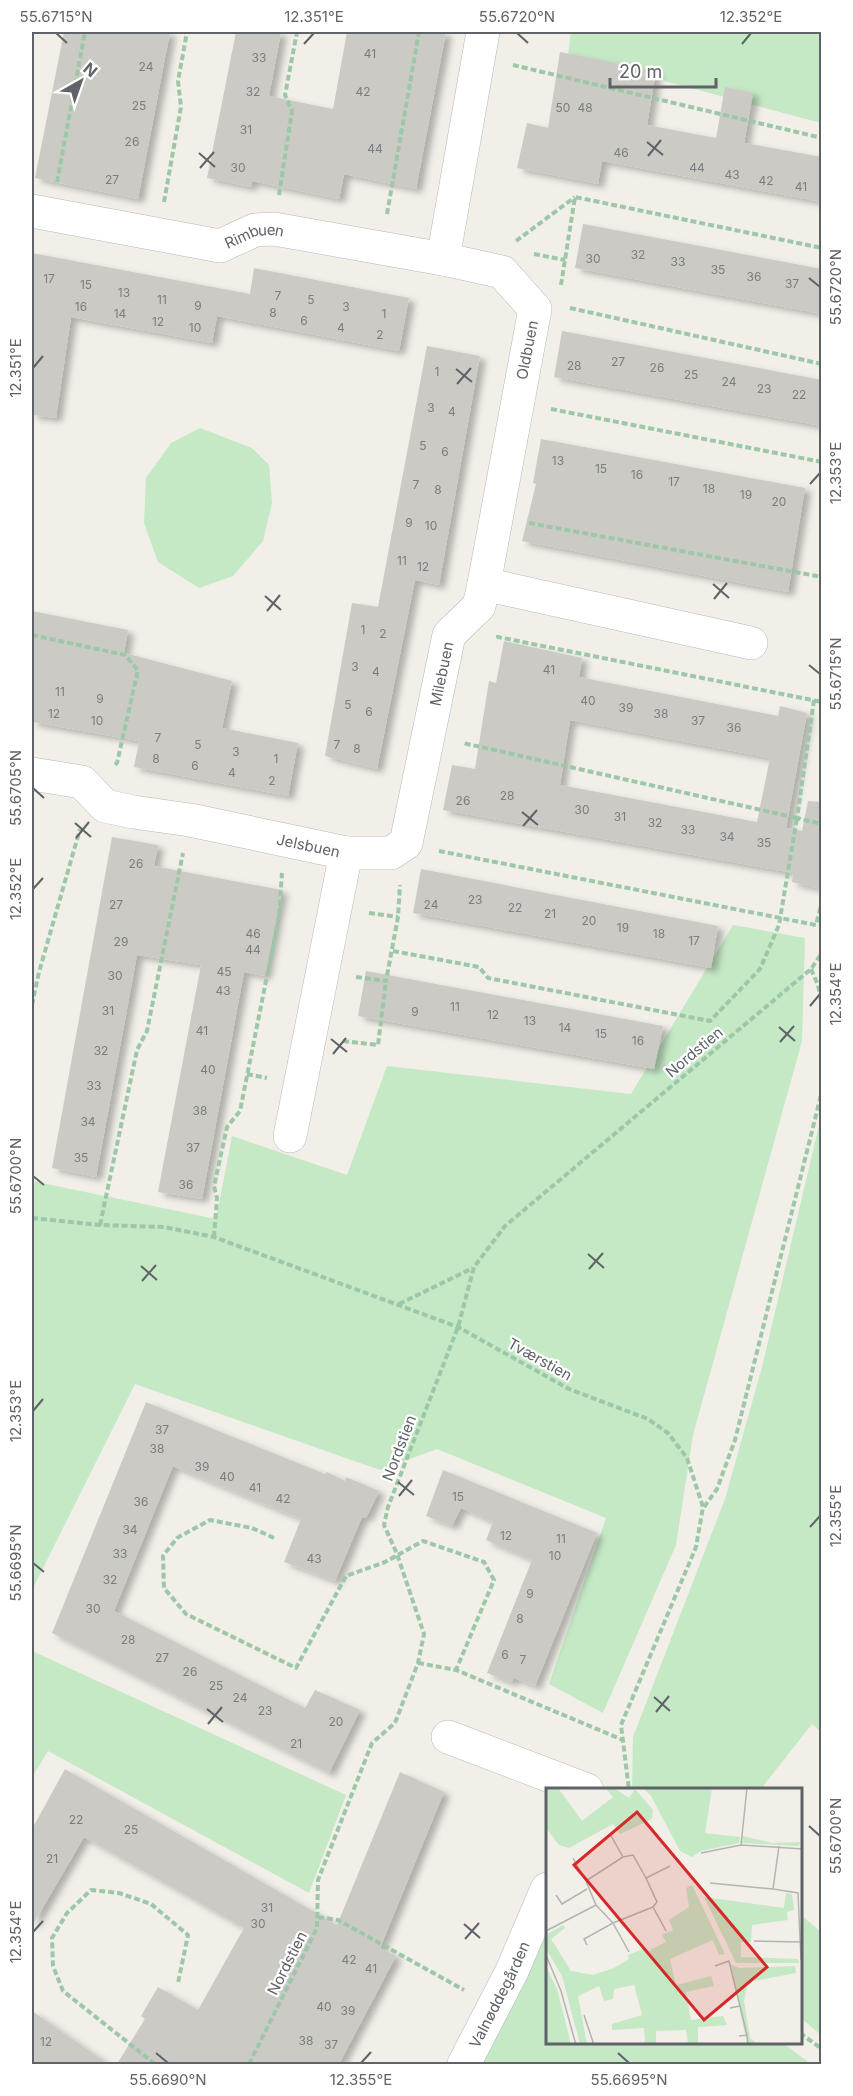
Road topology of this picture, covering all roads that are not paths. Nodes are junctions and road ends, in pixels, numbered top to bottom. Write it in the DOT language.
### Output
graph roads {
  1 [pos="481,44"];
  2 [pos="41,213"];
  3 [pos="443,259"];
  4 [pos="496,587"];
  5 [pos="751,643"];
  6 [pos="32,774"];
  7 [pos="346,853"];
  8 [pos="290,1136"];
  9 [pos="448,1737"];
  10 [pos="581,1788"];
  11 [pos="546,1891"];
  12 [pos="464,2064"];
  1 -- 3 [label="street"];
  2 -- 3 [label="street, Rimbuen"];
  3 -- 4 [label="street, Oldbuen"];
  4 -- 5 [label="street"];
  4 -- 7 [label="street, Milebuen"];
  6 -- 7 [label="street, Jelsbuen"];
  7 -- 8 [label="street, Jelsbuen"];
  9 -- 10 [label="street"];
  11 -- 12 [label="street, Valnøddegården"];
}
